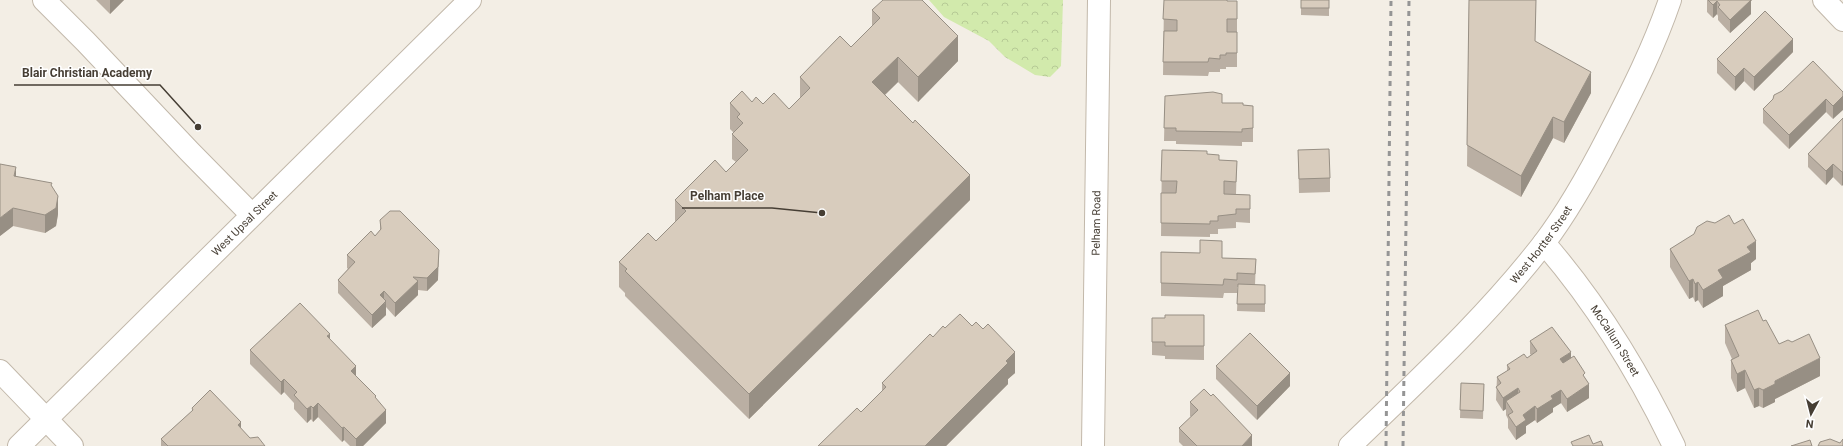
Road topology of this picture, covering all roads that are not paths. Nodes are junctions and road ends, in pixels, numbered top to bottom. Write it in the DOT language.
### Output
graph roads {
  1 [pos="44,0"];
  2 [pos="470,0"];
  3 [pos="1099,0"];
  4 [pos="1670,0"];
  5 [pos="1824,0"];
  6 [pos="1843,20"];
  7 [pos="252,215"];
  8 [pos="1544,243"];
  9 [pos="0,370"];
  10 [pos="46,419"];
  11 [pos="19,446"];
  12 [pos="72,446"];
  13 [pos="1093,446"];
  14 [pos="1350,446"];
  15 [pos="1674,446"];
  1 -- 7 [label="street"];
  2 -- 7 [label="street, West Upsal Street"];
  3 -- 13 [label="street, Pelham Road"];
  4 -- 8 [label="street, West Hortter Street"];
  5 -- 6 [label="street"];
  7 -- 10 [label="street, West Upsal Street"];
  8 -- 14 [label="street, West Hortter Street"];
  8 -- 15 [label="street, McCallum Street"];
  9 -- 10 [label="street"];
  10 -- 11 [label="street, West Upsal Street"];
  10 -- 12 [label="street"];
}
